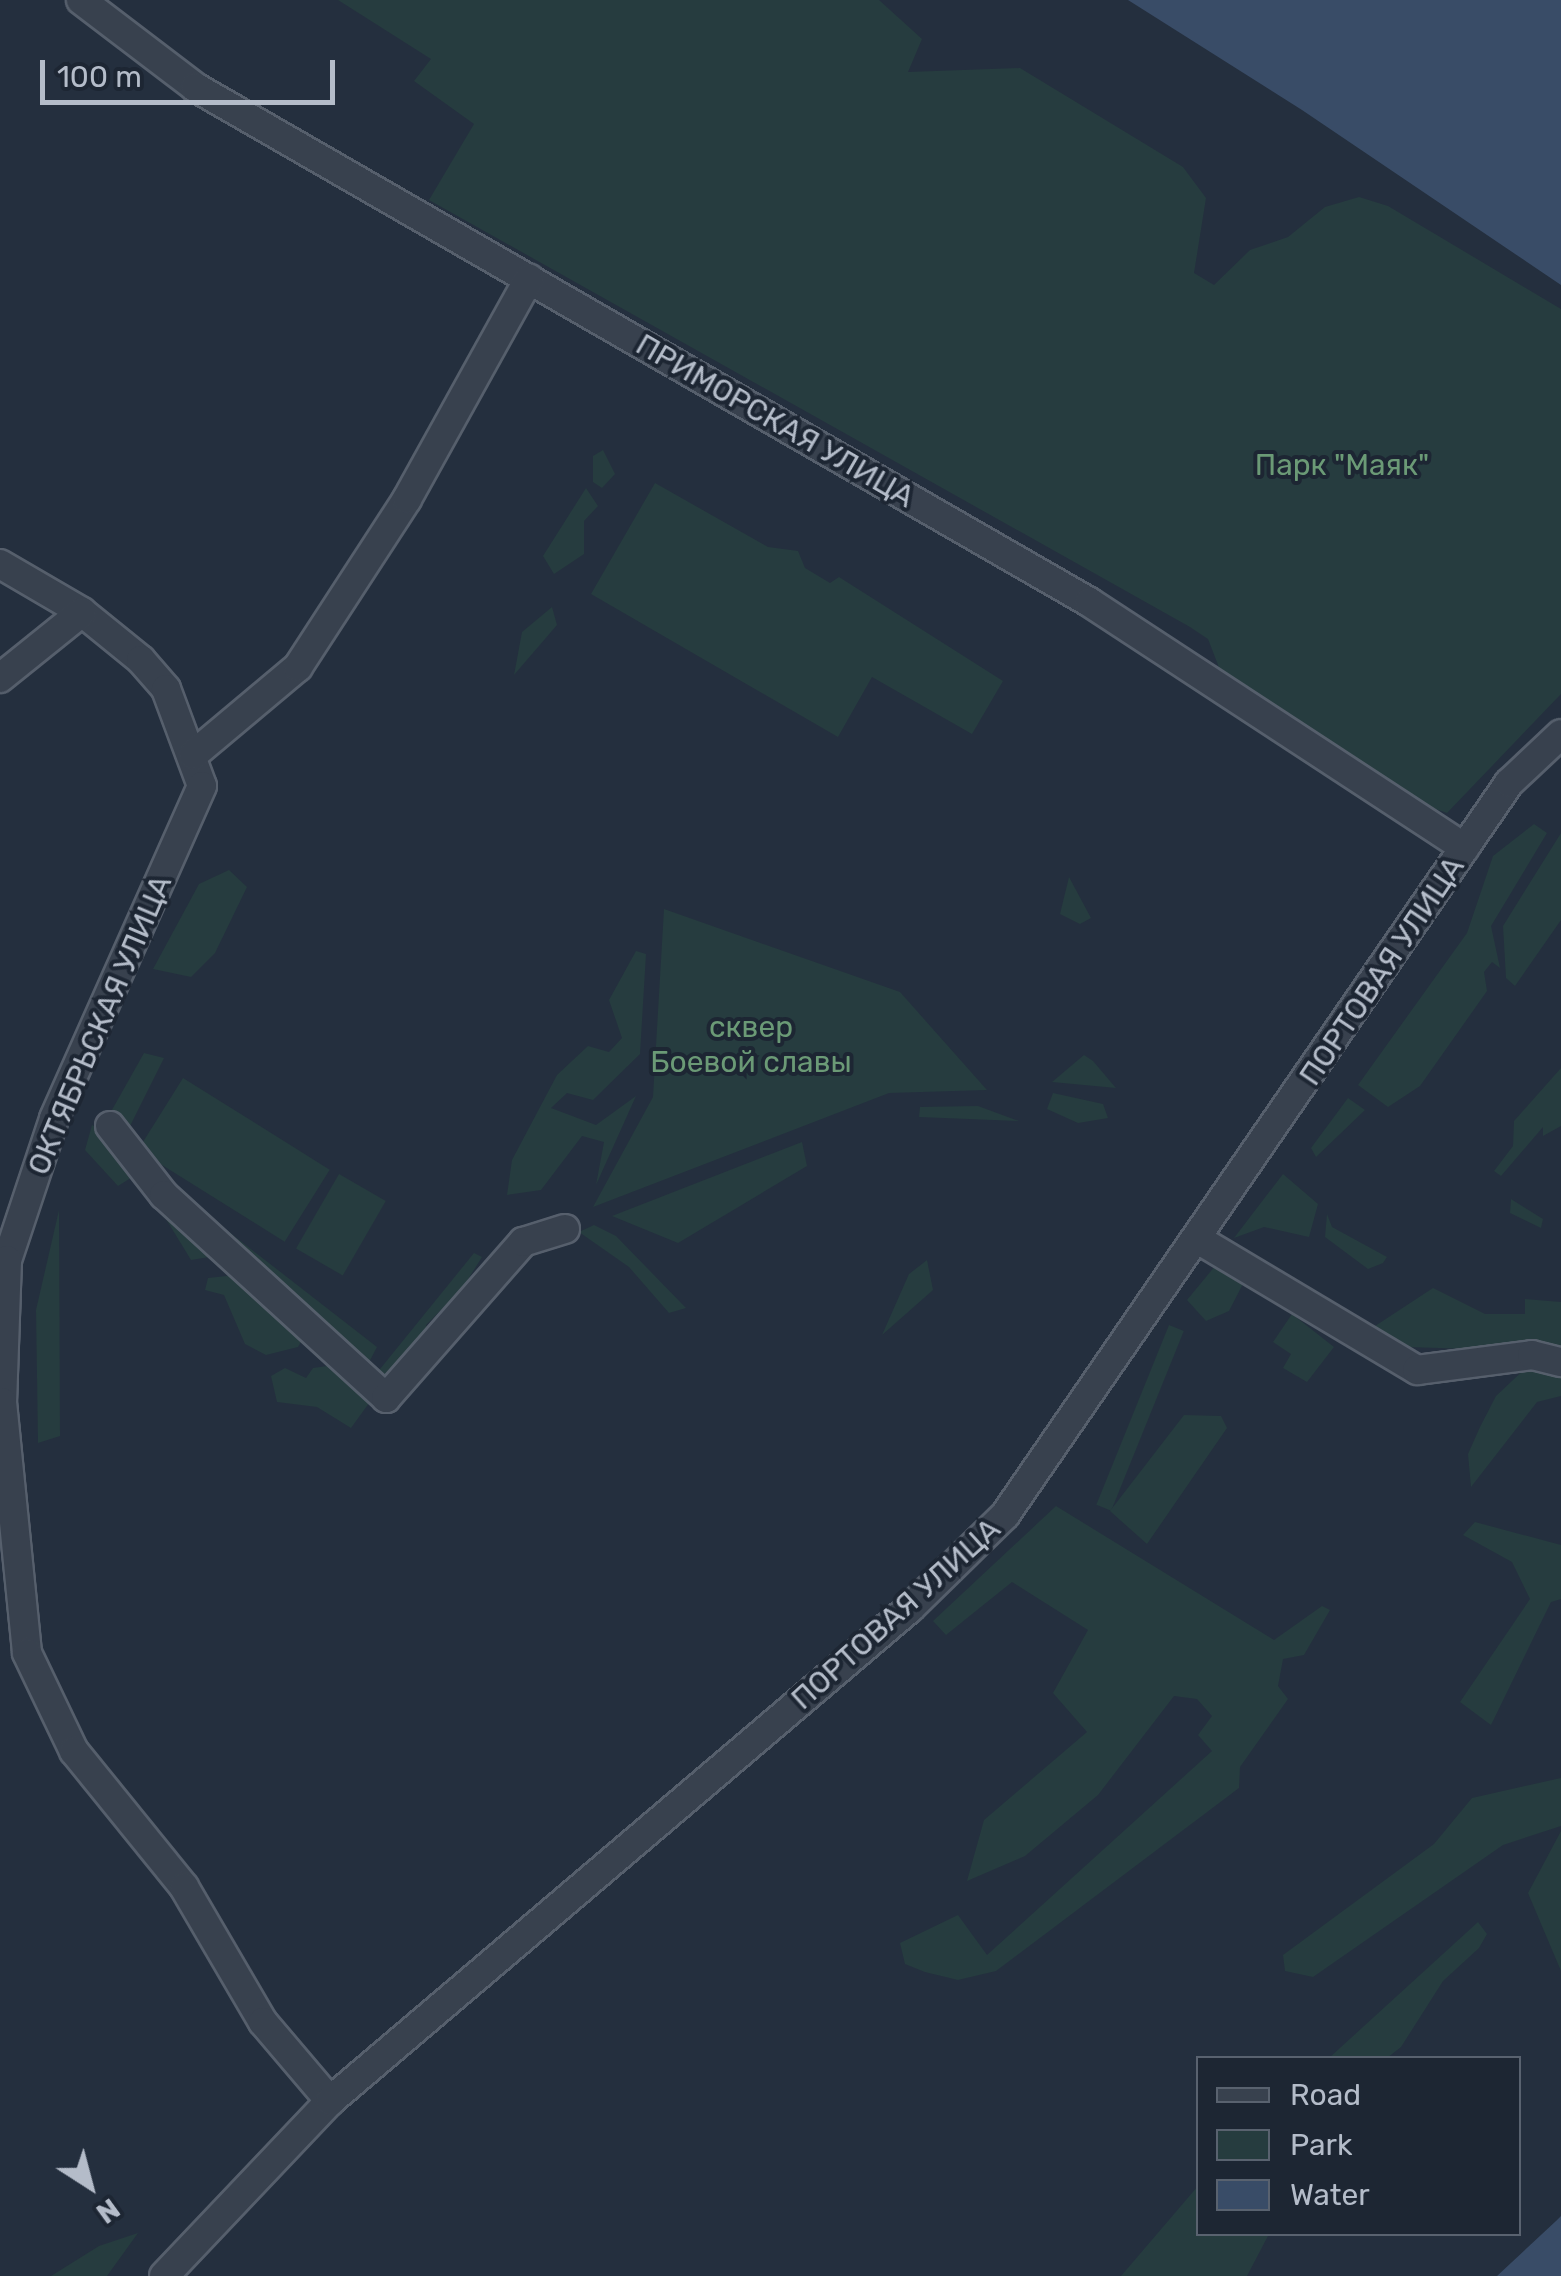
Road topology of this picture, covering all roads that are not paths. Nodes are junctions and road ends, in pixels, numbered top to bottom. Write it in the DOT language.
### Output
graph roads {
  1 [pos="81,0"];
  2 [pos="529,279"];
  3 [pos="0,564"];
  4 [pos="82,612"];
  5 [pos="0,678"];
  6 [pos="1561,734"];
  7 [pos="192,755"];
  8 [pos="1465,848"];
  9 [pos="110,1126"];
  10 [pos="564,1229"];
  11 [pos="1199,1240"];
  12 [pos="1561,1362"];
  13 [pos="330,2101"];
  14 [pos="164,2276"];
  1 -- 2 [label="street, ПРИМОРСКАЯ УЛИЦА"];
  2 -- 7 [label="street"];
  2 -- 8 [label="street, ПРИМОРСКАЯ УЛИЦА"];
  3 -- 4 [label="street, ОКТЯБРЬСКАЯ УЛИЦА"];
  4 -- 5 [label="street"];
  4 -- 7 [label="street, ОКТЯБРЬСКАЯ УЛИЦА"];
  6 -- 8 [label="street, ПОРТОВАЯ УЛИЦА"];
  7 -- 13 [label="street, ОКТЯБРЬСКАЯ УЛИЦА"];
  8 -- 11 [label="street, ПОРТОВАЯ УЛИЦА"];
  9 -- 10 [label="street"];
  11 -- 12 [label="street"];
  11 -- 13 [label="street, ПОРТОВАЯ УЛИЦА"];
  13 -- 14 [label="street, ПОРТОВАЯ УЛИЦА"];
}
